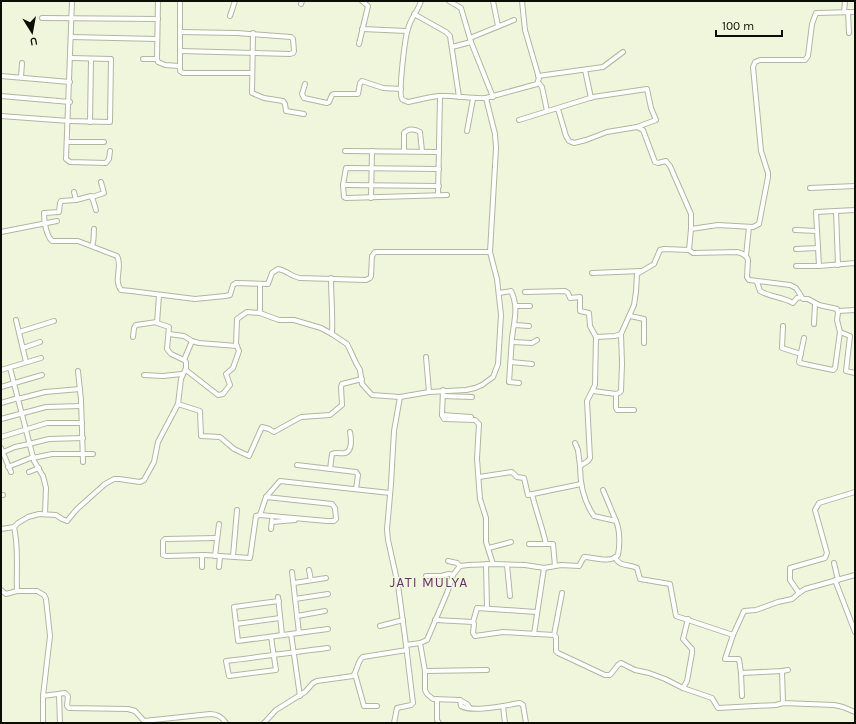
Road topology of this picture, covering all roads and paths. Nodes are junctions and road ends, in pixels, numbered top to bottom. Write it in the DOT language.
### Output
graph roads {
  1 [pos="72,1"];
  2 [pos="158,1"];
  3 [pos="180,1"];
  4 [pos="235,1"];
  5 [pos="362,1"];
  6 [pos="421,1"];
  7 [pos="449,1"];
  8 [pos="493,1"];
  9 [pos="522,1"];
  10 [pos="845,1"];
  11 [pos="846,12"];
  12 [pos="855,12"];
  13 [pos="414,14"];
  14 [pos="230,16"];
  15 [pos="72,17"];
  16 [pos="42,18"];
  17 [pos="158,19"];
  18 [pos="514,20"];
  19 [pos="498,26"];
  20 [pos="362,29"];
  21 [pos="407,31"];
  22 [pos="180,32"];
  23 [pos="849,33"];
  24 [pos="253,34"];
  25 [pos="71,37"];
  26 [pos="158,39"];
  27 [pos="470,40"];
  28 [pos="358,44"];
  29 [pos="452,47"];
  30 [pos="180,52"];
  31 [pos="252,52"];
  32 [pos="624,52"];
  33 [pos="71,58"];
  34 [pos="91,59"];
  35 [pos="143,59"];
  36 [pos="157,59"];
  37 [pos="22,63"];
  38 [pos="179,66"];
  39 [pos="585,70"];
  40 [pos="252,73"];
  41 [pos="1,76"];
  42 [pos="538,76"];
  43 [pos="21,77"];
  44 [pos="70,82"];
  45 [pos="538,82"];
  46 [pos="305,84"];
  47 [pos="401,89"];
  48 [pos="1,96"];
  49 [pos="440,96"];
  50 [pos="459,97"];
  51 [pos="493,97"];
  52 [pos="486,98"];
  53 [pos="591,98"];
  54 [pos="473,99"];
  55 [pos="70,102"];
  56 [pos="558,109"];
  57 [pos="547,111"];
  58 [pos="304,114"];
  59 [pos="1,116"];
  60 [pos="519,120"];
  61 [pos="68,121"];
  62 [pos="90,122"];
  63 [pos="637,127"];
  64 [pos="468,131"];
  65 [pos="67,142"];
  66 [pos="104,142"];
  67 [pos="110,151"];
  68 [pos="345,151"];
  69 [pos="372,151"];
  70 [pos="404,151"];
  71 [pos="422,151"];
  72 [pos="439,152"];
  73 [pos="372,168"];
  74 [pos="439,169"];
  75 [pos="101,182"];
  76 [pos="343,185"];
  77 [pos="372,185"];
  78 [pos="438,186"];
  79 [pos="855,186"];
  80 [pos="810,188"];
  81 [pos="74,192"];
  82 [pos="447,195"];
  83 [pos="438,196"];
  84 [pos="92,197"];
  85 [pos="371,198"];
  86 [pos="76,200"];
  87 [pos="96,210"];
  88 [pos="855,210"];
  89 [pos="836,211"];
  90 [pos="57,221"];
  91 [pos="45,224"];
  92 [pos="749,227"];
  93 [pos="94,229"];
  94 [pos="691,229"];
  95 [pos="795,230"];
  96 [pos="817,231"];
  97 [pos="1,232"];
  98 [pos="92,246"];
  99 [pos="818,248"];
  100 [pos="796,249"];
  101 [pos="689,250"];
  102 [pos="490,252"];
  103 [pos="746,256"];
  104 [pos="855,263"];
  105 [pos="838,265"];
  106 [pos="796,266"];
  107 [pos="819,266"];
  108 [pos="642,271"];
  109 [pos="592,273"];
  110 [pos="331,278"];
  111 [pos="758,282"];
  112 [pos="260,284"];
  113 [pos="525,292"];
  114 [pos="499,293"];
  115 [pos="160,295"];
  116 [pos="801,297"];
  117 [pos="815,304"];
  118 [pos="516,306"];
  119 [pos="530,306"];
  120 [pos="838,310"];
  121 [pos="855,310"];
  122 [pos="260,313"];
  123 [pos="630,316"];
  124 [pos="16,320"];
  125 [pos="54,321"];
  126 [pos="157,322"];
  127 [pos="814,324"];
  128 [pos="515,325"];
  129 [pos="529,326"];
  130 [pos="783,326"];
  131 [pos="19,332"];
  132 [pos="840,332"];
  133 [pos="168,334"];
  134 [pos="332,334"];
  135 [pos="621,334"];
  136 [pos="133,337"];
  137 [pos="596,337"];
  138 [pos="804,338"];
  139 [pos="537,340"];
  140 [pos="192,341"];
  141 [pos="40,342"];
  142 [pos="512,342"];
  143 [pos="644,343"];
  144 [pos="237,346"];
  145 [pos="22,348"];
  146 [pos="801,354"];
  147 [pos="426,357"];
  148 [pos="41,358"];
  149 [pos="184,360"];
  150 [pos="26,362"];
  151 [pos="511,362"];
  152 [pos="532,364"];
  153 [pos="10,368"];
  154 [pos="1,370"];
  155 [pos="78,370"];
  156 [pos="186,370"];
  157 [pos="855,373"];
  158 [pos="182,374"];
  159 [pos="42,375"];
  160 [pos="144,375"];
  161 [pos="362,379"];
  162 [pos="14,383"];
  163 [pos="519,383"];
  164 [pos="1,387"];
  165 [pos="80,389"];
  166 [pos="443,390"];
  167 [pos="593,391"];
  168 [pos="429,392"];
  169 [pos="616,394"];
  170 [pos="443,396"];
  171 [pos="400,397"];
  172 [pos="472,397"];
  173 [pos="18,399"];
  174 [pos="1,403"];
  175 [pos="178,404"];
  176 [pos="81,406"];
  177 [pos="634,410"];
  178 [pos="21,413"];
  179 [pos="442,416"];
  180 [pos="471,417"];
  181 [pos="1,419"];
  182 [pos="82,423"];
  183 [pos="25,430"];
  184 [pos="350,432"];
  185 [pos="1,436"];
  186 [pos="83,438"];
  187 [pos="575,443"];
  188 [pos="29,444"];
  189 [pos="1,451"];
  190 [pos="93,454"];
  191 [pos="84,455"];
  192 [pos="33,457"];
  193 [pos="83,462"];
  194 [pos="297,465"];
  195 [pos="580,466"];
  196 [pos="8,467"];
  197 [pos="39,468"];
  198 [pos="330,469"];
  199 [pos="11,472"];
  200 [pos="29,472"];
  201 [pos="479,477"];
  202 [pos="581,484"];
  203 [pos="356,489"];
  204 [pos="603,490"];
  205 [pos="855,492"];
  206 [pos="390,493"];
  207 [pos="532,494"];
  208 [pos="266,497"];
  209 [pos="237,510"];
  210 [pos="45,514"];
  211 [pos="260,515"];
  212 [pos="272,516"];
  213 [pos="305,519"];
  214 [pos="616,521"];
  215 [pos="272,522"];
  216 [pos="219,524"];
  217 [pos="14,527"];
  218 [pos="1,529"];
  219 [pos="271,529"];
  220 [pos="217,538"];
  221 [pos="511,542"];
  222 [pos="529,544"];
  223 [pos="546,544"];
  224 [pos="489,548"];
  225 [pos="202,555"];
  226 [pos="218,556"];
  227 [pos="233,556"];
  228 [pos="615,558"];
  229 [pos="448,561"];
  230 [pos="834,563"];
  231 [pos="486,564"];
  232 [pos="493,564"];
  233 [pos="507,565"];
  234 [pos="460,566"];
  235 [pos="555,566"];
  236 [pos="202,567"];
  237 [pos="219,567"];
  238 [pos="544,568"];
  239 [pos="309,570"];
  240 [pos="292,572"];
  241 [pos="453,575"];
  242 [pos="855,575"];
  243 [pos="426,576"];
  244 [pos="326,578"];
  245 [pos="311,580"];
  246 [pos="837,580"];
  247 [pos="294,583"];
  248 [pos="1,590"];
  249 [pos="17,591"];
  250 [pos="562,592"];
  251 [pos="799,593"];
  252 [pos="328,594"];
  253 [pos="510,596"];
  254 [pos="295,599"];
  255 [pos="487,608"];
  256 [pos="325,611"];
  257 [pos="536,612"];
  258 [pos="297,616"];
  259 [pos="280,618"];
  260 [pos="688,619"];
  261 [pos="403,620"];
  262 [pos="435,620"];
  263 [pos="474,622"];
  264 [pos="236,624"];
  265 [pos="380,626"];
  266 [pos="328,629"];
  267 [pos="855,632"];
  268 [pos="299,633"];
  269 [pos="291,634"];
  270 [pos="534,634"];
  271 [pos="282,635"];
  272 [pos="554,635"];
  273 [pos="733,635"];
  274 [pos="271,636"];
  275 [pos="420,643"];
  276 [pos="406,645"];
  277 [pos="328,648"];
  278 [pos="407,650"];
  279 [pos="293,652"];
  280 [pos="273,655"];
  281 [pos="487,670"];
  282 [pos="788,670"];
  283 [pos="425,671"];
  284 [pos="782,671"];
  285 [pos="741,673"];
  286 [pos="355,674"];
  287 [pos="683,688"];
  288 [pos="59,694"];
  289 [pos="43,696"];
  290 [pos="300,696"];
  291 [pos="742,696"];
  292 [pos="437,699"];
  293 [pos="783,703"];
  294 [pos="377,706"];
  295 [pos="503,706"];
  296 [pos="855,712"];
  297 [pos="43,723"];
  298 [pos="60,723"];
  299 [pos="226,723"];
  300 [pos="264,723"];
  301 [pos="394,723"];
  302 [pos="439,723"];
  303 [pos="505,723"];
  304 [pos="526,723"];
  1 -- 15 [label="street"];
  2 -- 17 [label="street"];
  3 -- 22 [label="street"];
  4 -- 14 [label="street"];
  5 -- 20 [label="street"];
  6 -- 13 [label="street"];
  7 -- 27 [label="street"];
  8 -- 19 [label="street"];
  9 -- 42 [label="street"];
  10 -- 11 [label="street"];
  11 -- 12 [label="street"];
  11 -- 23 [label="street"];
  11 -- 92 [label="street"];
  13 -- 21 [label="street"];
  13 -- 29 [label="street"];
  15 -- 16 [label="street"];
  15 -- 17 [label="street"];
  15 -- 25 [label="street"];
  17 -- 26 [label="street"];
  18 -- 19 [label="street"];
  19 -- 27 [label="street"];
  20 -- 21 [label="street"];
  20 -- 28 [label="street"];
  21 -- 47 [label="street"];
  22 -- 24 [label="street"];
  22 -- 30 [label="street"];
  24 -- 31 [label="street"];
  24 -- 31 [label="street"];
  25 -- 26 [label="street"];
  25 -- 33 [label="street"];
  26 -- 36 [label="street"];
  27 -- 29 [label="street"];
  27 -- 51 [label="street"];
  29 -- 50 [label="street"];
  30 -- 31 [label="street"];
  30 -- 38 [label="street"];
  31 -- 40 [label="street"];
  32 -- 39 [label="street"];
  33 -- 34 [label="street"];
  33 -- 44 [label="street"];
  34 -- 62 [label="street"];
  34 -- 62 [label="street"];
  35 -- 36 [label="street"];
  36 -- 38 [label="street"];
  37 -- 43 [label="street"];
  38 -- 40 [label="street"];
  39 -- 42 [label="street"];
  39 -- 53 [label="street"];
  40 -- 58 [label="street"];
  41 -- 43 [label="street"];
  42 -- 45 [label="street"];
  43 -- 44 [label="street"];
  44 -- 55 [label="street"];
  45 -- 51 [label="street"];
  45 -- 57 [label="street"];
  46 -- 47 [label="street"];
  47 -- 49 [label="street"];
  48 -- 55 [label="street"];
  49 -- 50 [label="street"];
  49 -- 72 [label="street"];
  50 -- 54 [label="street"];
  51 -- 52 [label="street"];
  52 -- 54 [label="street"];
  52 -- 102 [label="street"];
  53 -- 56 [label="street"];
  53 -- 63 [label="street"];
  54 -- 64 [label="street"];
  55 -- 61 [label="street"];
  56 -- 57 [label="street"];
  56 -- 63 [label="street"];
  57 -- 60 [label="street"];
  59 -- 61 [label="street"];
  61 -- 62 [label="street"];
  61 -- 65 [label="street"];
  63 -- 94 [label="street"];
  65 -- 66 [label="street"];
  65 -- 67 [label="street"];
  68 -- 69 [label="street"];
  69 -- 70 [label="street"];
  69 -- 73 [label="street"];
  70 -- 71 [label="street"];
  70 -- 71 [label="street"];
  71 -- 72 [label="street"];
  72 -- 74 [label="street"];
  73 -- 74 [label="street"];
  73 -- 76 [label="street"];
  73 -- 77 [label="street"];
  74 -- 78 [label="street"];
  75 -- 84 [label="street"];
  76 -- 77 [label="street"];
  76 -- 85 [label="street"];
  77 -- 78 [label="street"];
  77 -- 85 [label="street"];
  78 -- 83 [label="street"];
  79 -- 80 [label="street"];
  81 -- 86 [label="street"];
  82 -- 83 [label="street"];
  83 -- 85 [label="street"];
  84 -- 86 [label="street"];
  84 -- 87 [label="street"];
  86 -- 91 [label="street"];
  88 -- 89 [label="street"];
  89 -- 96 [label="street"];
  89 -- 105 [label="street"];
  90 -- 91 [label="street"];
  91 -- 97 [label="street"];
  91 -- 98 [label="street"];
  92 -- 94 [label="street"];
  92 -- 103 [label="street"];
  93 -- 98 [label="street"];
  94 -- 101 [label="street"];
  95 -- 96 [label="street"];
  96 -- 99 [label="street"];
  98 -- 115 [label="street"];
  99 -- 100 [label="street"];
  99 -- 107 [label="street"];
  101 -- 103 [label="street"];
  101 -- 108 [label="street"];
  102 -- 110 [label="street"];
  102 -- 114 [label="street"];
  103 -- 111 [label="street"];
  104 -- 105 [label="street"];
  105 -- 107 [label="street"];
  106 -- 107 [label="street"];
  108 -- 109 [label="street"];
  108 -- 123 [label="street"];
  110 -- 112 [label="street"];
  110 -- 134 [label="street"];
  111 -- 116 [label="street"];
  111 -- 116 [label="street"];
  112 -- 115 [label="street"];
  112 -- 122 [label="street"];
  113 -- 137 [label="street"];
  114 -- 118 [label="street"];
  114 -- 166 [label="street"];
  115 -- 126 [label="street"];
  116 -- 117 [label="street"];
  117 -- 120 [label="street"];
  117 -- 127 [label="street"];
  118 -- 119 [label="street"];
  118 -- 128 [label="street"];
  120 -- 121 [label="street"];
  120 -- 132 [label="street"];
  122 -- 134 [label="street"];
  122 -- 144 [label="street"];
  123 -- 135 [label="street"];
  123 -- 143 [label="street"];
  124 -- 131 [label="street"];
  125 -- 131 [label="street"];
  126 -- 133 [label="street"];
  126 -- 136 [label="street"];
  128 -- 129 [label="street"];
  128 -- 142 [label="street"];
  130 -- 146 [label="street"];
  131 -- 145 [label="street"];
  132 -- 146 [label="street"];
  132 -- 157 [label="street"];
  133 -- 140 [label="street"];
  133 -- 149 [label="street"];
  134 -- 161 [label="street"];
  135 -- 137 [label="street"];
  135 -- 169 [label="street"];
  137 -- 167 [label="street"];
  138 -- 146 [label="street"];
  139 -- 142 [label="street"];
  140 -- 144 [label="street"];
  140 -- 149 [label="street"];
  141 -- 145 [label="street"];
  142 -- 151 [label="street"];
  144 -- 156 [label="street"];
  145 -- 150 [label="street"];
  147 -- 168 [label="street"];
  148 -- 150 [label="street"];
  149 -- 156 [label="street"];
  150 -- 153 [label="street"];
  151 -- 152 [label="street"];
  151 -- 163 [label="street"];
  153 -- 154 [label="street"];
  153 -- 162 [label="street"];
  155 -- 165 [label="street"];
  156 -- 158 [label="street"];
  158 -- 160 [label="street"];
  158 -- 175 [label="street"];
  159 -- 162 [label="street"];
  161 -- 171 [label="street"];
  161 -- 175 [label="street"];
  162 -- 164 [label="street"];
  162 -- 173 [label="street"];
  165 -- 173 [label="street"];
  165 -- 176 [label="street"];
  166 -- 168 [label="street"];
  166 -- 170 [label="street"];
  167 -- 169 [label="street"];
  167 -- 195 [label="street"];
  168 -- 171 [label="street"];
  169 -- 177 [label="street"];
  170 -- 172 [label="street"];
  170 -- 179 [label="street"];
  171 -- 206 [label="street"];
  173 -- 174 [label="street"];
  173 -- 178 [label="street"];
  175 -- 210 [label="street"];
  176 -- 178 [label="street"];
  176 -- 182 [label="street"];
  178 -- 181 [label="street"];
  178 -- 183 [label="street"];
  179 -- 180 [label="street"];
  179 -- 201 [label="street"];
  182 -- 183 [label="street"];
  182 -- 186 [label="street"];
  183 -- 185 [label="street"];
  183 -- 188 [label="street"];
  184 -- 198 [label="street"];
  186 -- 188 [label="street"];
  186 -- 191 [label="street"];
  187 -- 195 [label="street"];
  188 -- 189 [label="street"];
  188 -- 192 [label="street"];
  189 -- 196 [label="street"];
  190 -- 191 [label="street"];
  191 -- 192 [label="street"];
  191 -- 193 [label="street"];
  192 -- 196 [label="street"];
  192 -- 197 [label="street"];
  194 -- 198 [label="street"];
  195 -- 202 [label="street"];
  196 -- 199 [label="street"];
  197 -- 200 [label="street"];
  197 -- 210 [label="street"];
  198 -- 203 [label="street"];
  201 -- 207 [label="street"];
  201 -- 224 [label="street"];
  202 -- 207 [label="street"];
  202 -- 214 [label="street"];
  203 -- 206 [label="street"];
  203 -- 208 [label="street"];
  204 -- 214 [label="street"];
  205 -- 251 [label="street"];
  206 -- 261 [label="street"];
  207 -- 223 [label="street"];
  208 -- 211 [label="street"];
  208 -- 213 [label="street"];
  209 -- 227 [label="street"];
  210 -- 217 [label="street"];
  211 -- 212 [label="street"];
  211 -- 227 [label="street"];
  212 -- 213 [label="street"];
  212 -- 215 [label="street"];
  213 -- 215 [label="street"];
  214 -- 228 [label="street"];
  215 -- 219 [label="street"];
  216 -- 220 [label="street"];
  217 -- 218 [label="street"];
  217 -- 249 [label="street"];
  220 -- 225 [label="street"];
  220 -- 226 [label="street"];
  221 -- 224 [label="street"];
  222 -- 223 [label="street"];
  223 -- 235 [label="street"];
  224 -- 232 [label="street"];
  225 -- 226 [label="street"];
  225 -- 236 [label="street"];
  226 -- 227 [label="street"];
  226 -- 237 [label="street"];
  228 -- 235 [label="street"];
  228 -- 260 [label="street"];
  229 -- 234 [label="street"];
  230 -- 246 [label="street"];
  231 -- 232 [label="street"];
  231 -- 234 [label="street"];
  231 -- 255 [label="street"];
  232 -- 233 [label="street"];
  233 -- 238 [label="street"];
  233 -- 253 [label="street"];
  234 -- 241 [label="street"];
  235 -- 238 [label="street"];
  238 -- 257 [label="street"];
  239 -- 245 [label="street"];
  240 -- 247 [label="street"];
  241 -- 243 [label="street"];
  241 -- 262 [label="street"];
  242 -- 246 [label="street"];
  244 -- 245 [label="street"];
  245 -- 247 [label="street"];
  246 -- 251 [label="street"];
  246 -- 267 [label="street"];
  247 -- 254 [label="street"];
  248 -- 249 [label="street"];
  249 -- 289 [label="street"];
  250 -- 272 [label="street"];
  251 -- 273 [label="street"];
  252 -- 254 [label="street"];
  254 -- 258 [label="street"];
  255 -- 257 [label="street"];
  255 -- 263 [label="street"];
  256 -- 258 [label="street"];
  257 -- 270 [label="street"];
  258 -- 268 [label="street"];
  259 -- 264 [label="street"];
  259 -- 264 [label="street"];
  259 -- 271 [label="street"];
  260 -- 273 [label="street"];
  260 -- 287 [label="street"];
  261 -- 265 [label="street"];
  261 -- 276 [label="street"];
  262 -- 263 [label="street"];
  262 -- 275 [label="street"];
  263 -- 270 [label="street"];
  264 -- 274 [label="street"];
  266 -- 268 [label="street"];
  268 -- 269 [label="street"];
  269 -- 271 [label="street"];
  269 -- 279 [label="street"];
  270 -- 272 [label="street"];
  271 -- 274 [label="street"];
  272 -- 287 [label="street"];
  273 -- 285 [label="street"];
  274 -- 280 [label="street"];
  275 -- 276 [label="street"];
  275 -- 283 [label="street"];
  276 -- 278 [label="street"];
  277 -- 279 [label="street"];
  278 -- 286 [label="street"];
  278 -- 301 [label="street"];
  279 -- 280 [label="street"];
  279 -- 290 [label="street"];
  280 -- 280 [label="street"];
  281 -- 283 [label="street"];
  282 -- 284 [label="street"];
  283 -- 292 [label="street"];
  284 -- 285 [label="street"];
  284 -- 293 [label="street"];
  285 -- 291 [label="street"];
  286 -- 290 [label="street"];
  286 -- 294 [label="street"];
  287 -- 293 [label="street"];
  288 -- 289 [label="street"];
  288 -- 298 [label="street"];
  288 -- 299 [label="street"];
  289 -- 297 [label="street"];
  290 -- 300 [label="street"];
  292 -- 295 [label="street"];
  292 -- 302 [label="street"];
  293 -- 296 [label="street"];
  295 -- 303 [label="street"];
  295 -- 304 [label="street"];
}
